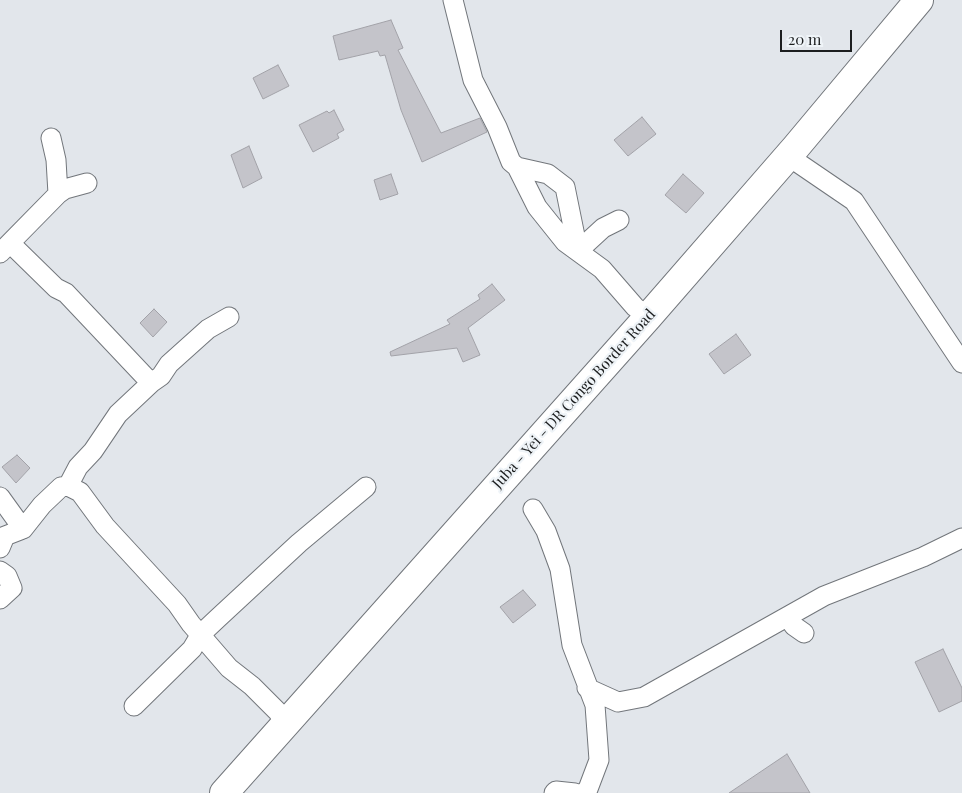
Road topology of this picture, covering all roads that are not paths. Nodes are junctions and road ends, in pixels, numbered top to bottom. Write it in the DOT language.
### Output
graph roads {
  1 [pos="453,0"];
  2 [pos="919,0"];
  3 [pos="51,138"];
  4 [pos="788,156"];
  5 [pos="517,167"];
  6 [pos="87,182"];
  7 [pos="58,194"];
  8 [pos="619,220"];
  9 [pos="5,248"];
  10 [pos="578,251"];
  11 [pos="229,317"];
  12 [pos="648,317"];
  13 [pos="962,363"];
  14 [pos="151,383"];
  15 [pos="68,486"];
  16 [pos="366,487"];
  17 [pos="0,497"];
  18 [pos="533,509"];
  19 [pos="23,529"];
  20 [pos="962,538"];
  21 [pos="0,548"];
  22 [pos="0,571"];
  23 [pos="0,599"];
  24 [pos="788,617"];
  25 [pos="804,633"];
  26 [pos="201,634"];
  27 [pos="587,688"];
  28 [pos="630,700"];
  29 [pos="134,706"];
  30 [pos="596,721"];
  31 [pos="285,724"];
  32 [pos="224,793"];
  33 [pos="554,793"];
  34 [pos="575,793"];
  35 [pos="584,793"];
  1 -- 5 [label="street"];
  2 -- 4 [label="main road, Juba - Yei - DR Congo Border Road"];
  3 -- 7 [label="street"];
  4 -- 12 [label="main road, Juba - Yei - DR Congo Border Road"];
  4 -- 13 [label="street"];
  5 -- 10 [label="street"];
  5 -- 10 [label="street"];
  6 -- 7 [label="street"];
  7 -- 9 [label="street"];
  8 -- 10 [label="street"];
  9 -- 14 [label="street"];
  10 -- 12 [label="street"];
  11 -- 14 [label="street"];
  12 -- 31 [label="main road, Juba - Yei - DR Congo Border Road"];
  14 -- 15 [label="street"];
  15 -- 19 [label="street"];
  15 -- 26 [label="street"];
  16 -- 26 [label="street"];
  17 -- 19 [label="street"];
  18 -- 27 [label="street"];
  19 -- 21 [label="street"];
  20 -- 24 [label="street"];
  22 -- 23 [label="street"];
  24 -- 25 [label="street"];
  24 -- 28 [label="street"];
  26 -- 29 [label="street"];
  26 -- 31 [label="street"];
  27 -- 28 [label="street"];
  27 -- 30 [label="street"];
  28 -- 30 [label="street"];
  30 -- 35 [label="street"];
  31 -- 32 [label="main road, Juba - Yei - DR Congo Border Road"];
  33 -- 34 [label="street"];
}
